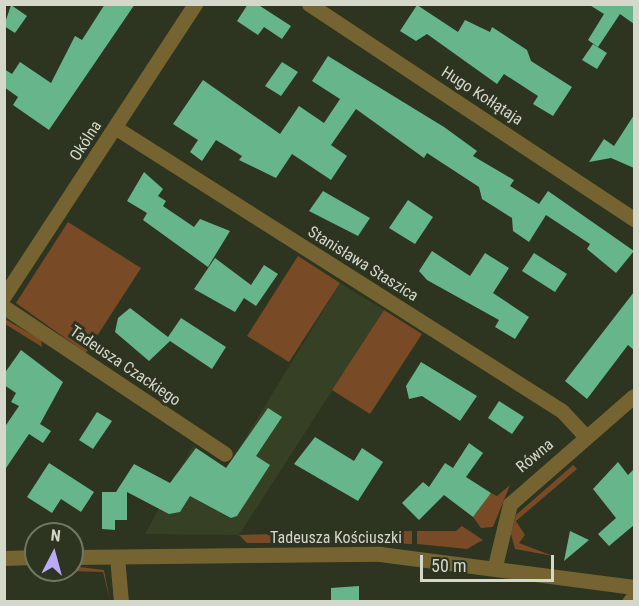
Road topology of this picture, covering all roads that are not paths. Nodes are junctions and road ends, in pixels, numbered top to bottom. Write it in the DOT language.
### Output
graph roads {
  1 [pos="195,4"];
  2 [pos="309,4"];
  3 [pos="116,128"];
  4 [pos="634,219"];
  5 [pos="4,296"];
  6 [pos="4,307"];
  7 [pos="634,396"];
  8 [pos="586,437"];
  9 [pos="225,454"];
  10 [pos="24,557"];
  11 [pos="84,557"];
  12 [pos="117,557"];
  13 [pos="4,558"];
  14 [pos="495,566"];
  15 [pos="634,586"];
  16 [pos="634,596"];
  17 [pos="121,602"];
  18 [pos="629,602"];
  1 -- 3 [label="street, Okólna"];
  2 -- 4 [label="street, Hugo Kołłątaja"];
  3 -- 5 [label="street, Okólna"];
  3 -- 8 [label="street, Stanisława Staszica"];
  6 -- 9 [label="street, Tadeusza Czackiego"];
  7 -- 8 [label="street, Równa"];
  8 -- 14 [label="street, Równa"];
  10 -- 13 [label="street"];
  11 -- 12 [label="street, Tadeusza Kościuszki"];
  12 -- 14 [label="street, Tadeusza Kościuszki"];
  12 -- 17 [label="street"];
  14 -- 15 [label="street, Tadeusza Kościuszki"];
  16 -- 18 [label="street"];
}
